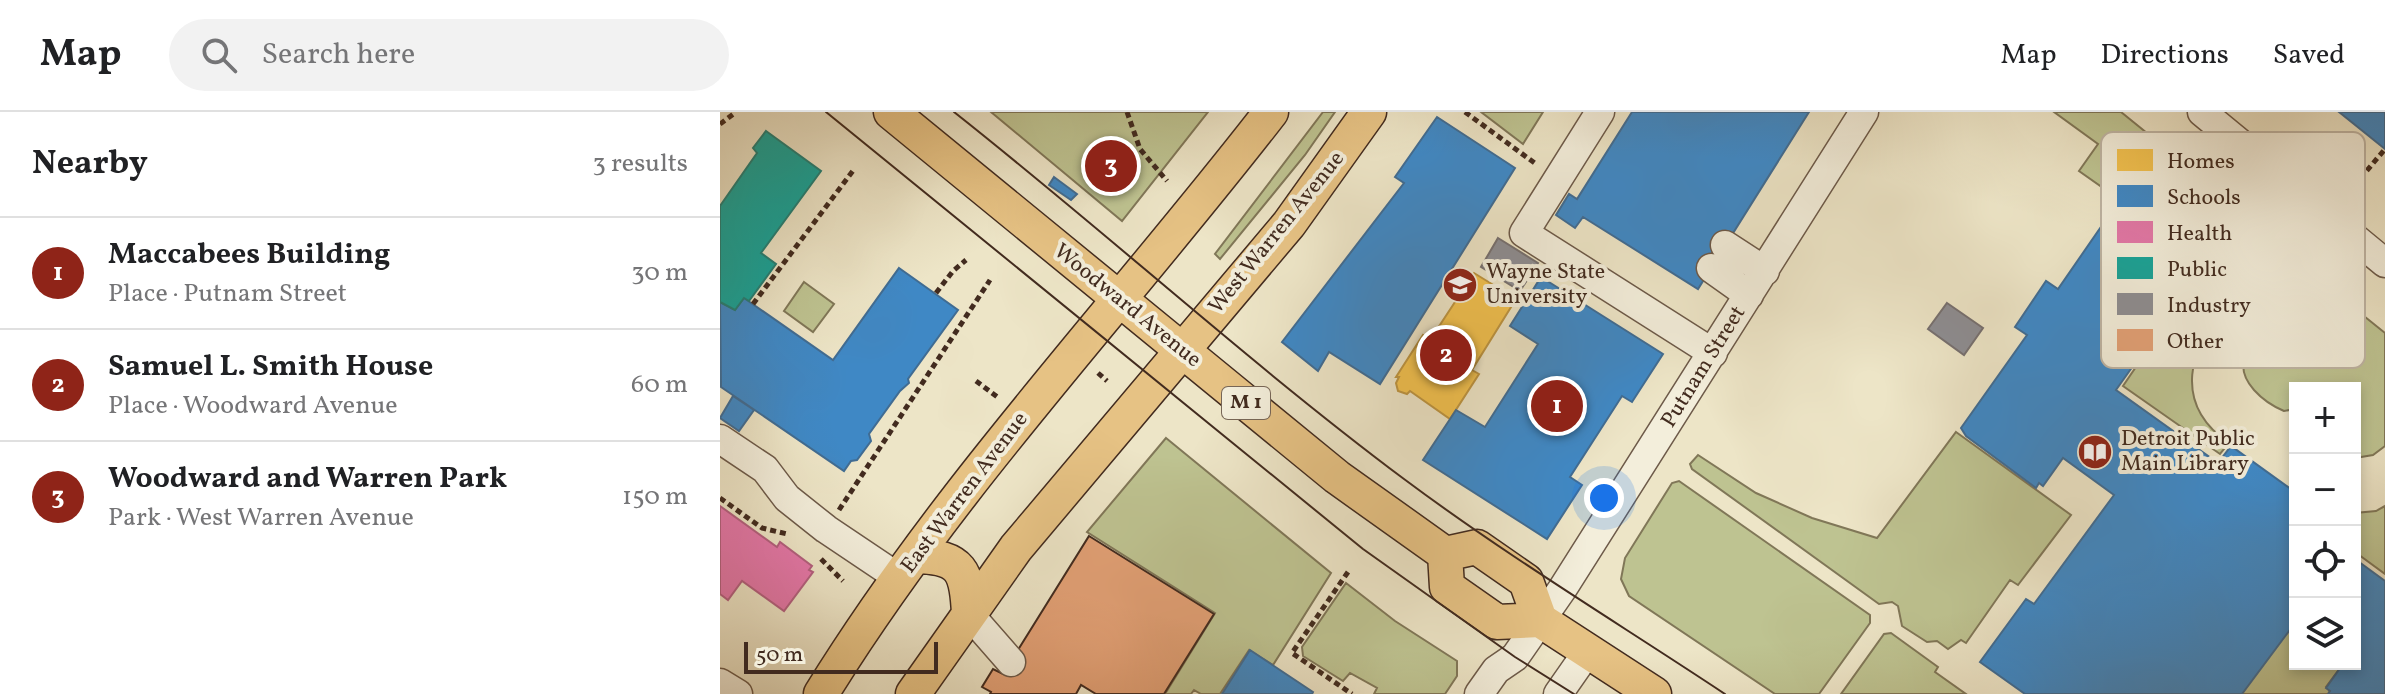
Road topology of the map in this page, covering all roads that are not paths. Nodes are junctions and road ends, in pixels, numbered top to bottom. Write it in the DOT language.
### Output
graph roads {
  1 [pos="891,112"];
  2 [pos="1271,112"];
  3 [pos="1369,112"];
  4 [pos="1600,112"];
  5 [pos="1864,112"];
  6 [pos="2202,112"];
  7 [pos="2226,132"];
  8 [pos="2365,246"];
  9 [pos="2385,263"];
  10 [pos="1765,271"];
  11 [pos="1749,295"];
  12 [pos="1121,301"];
  13 [pos="1182,352"];
  14 [pos="1713,353"];
  15 [pos="720,439"];
  16 [pos="1445,554"];
  17 [pos="908,567"];
  18 [pos="969,614"];
  19 [pos="1540,620"];
  20 [pos="1588,651"];
  21 [pos="1011,662"];
  22 [pos="720,683"];
  23 [pos="738,694"];
  24 [pos="821,694"];
  25 [pos="913,694"];
  26 [pos="1479,694"];
  27 [pos="1558,694"];
  28 [pos="1654,694"];
  1 -- 12 [label="main road, Woodward Avenue / M 1"];
  2 -- 12 [label="main road"];
  3 -- 13 [label="main road, West Warren Avenue"];
  4 -- 14 [label="street"];
  5 -- 10 [label="street, Putnam Street"];
  6 -- 7 [label="street"];
  8 -- 9 [label="street"];
  10 -- 11 [label="street, Putnam Street"];
  10 -- 11 [label="street"];
  11 -- 14 [label="street, Putnam Street"];
  12 -- 13 [label="main road, Woodward Avenue / M 1"];
  12 -- 17 [label="main road, East Warren Avenue"];
  13 -- 16 [label="main road, Woodward Avenue / M 1"];
  13 -- 18 [label="main road"];
  14 -- 19 [label="street, Putnam Street"];
  15 -- 17 [label="street"];
  16 -- 19 [label="main road"];
  16 -- 19 [label="main road"];
  17 -- 18 [label="main road"];
  17 -- 24 [label="main road, East Warren Avenue"];
  18 -- 21 [label="street"];
  18 -- 25 [label="main road"];
  19 -- 20 [label="main road"];
  19 -- 26 [label="street, Putnam Street"];
  20 -- 27 [label="street"];
  20 -- 28 [label="main road"];
  22 -- 23 [label="street"];
}
